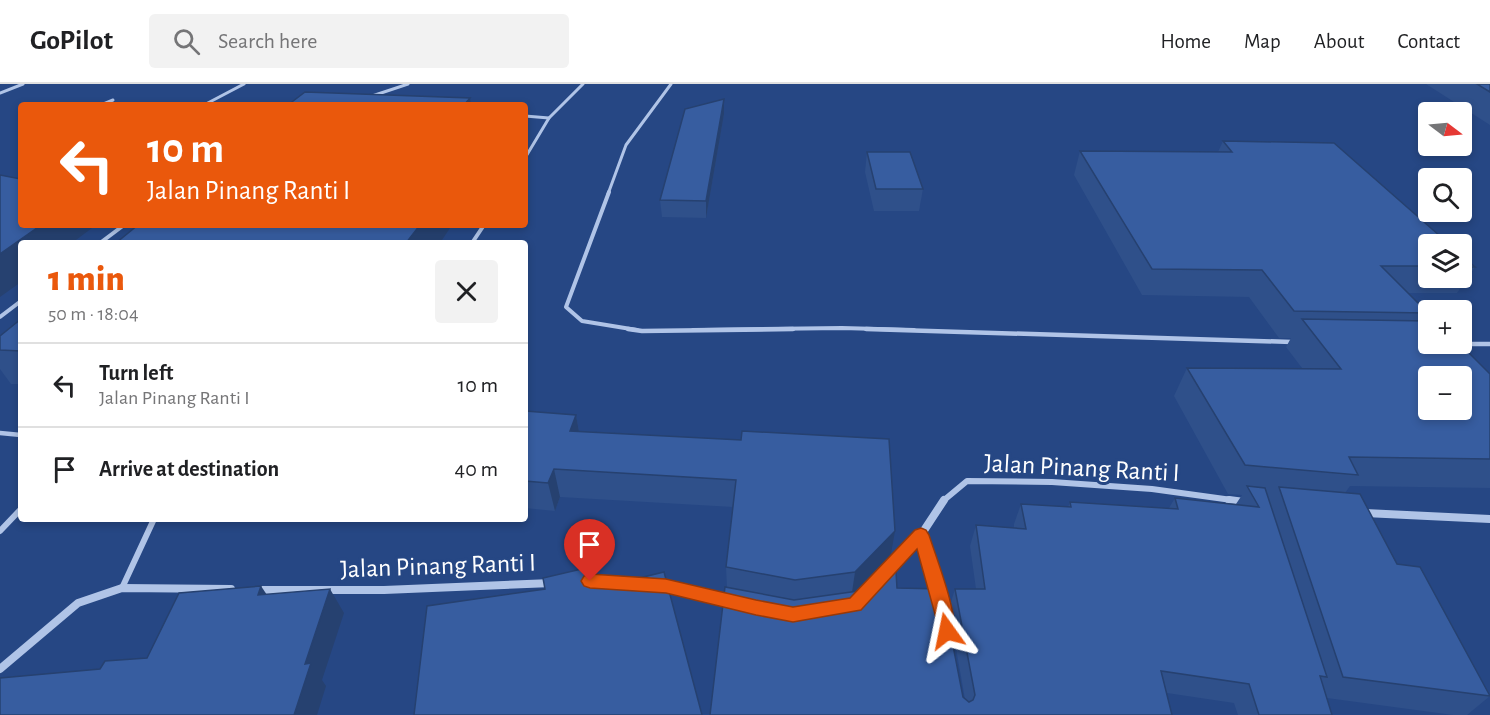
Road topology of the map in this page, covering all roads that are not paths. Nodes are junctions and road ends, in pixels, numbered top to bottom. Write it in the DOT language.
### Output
graph roads {
  1 [pos="23,84"];
  2 [pos="244,84"];
  3 [pos="408,84"];
  4 [pos="583,84"];
  5 [pos="671,84"];
  6 [pos="0,93"];
  7 [pos="372,97"];
  8 [pos="113,100"];
  9 [pos="108,102"];
  10 [pos="210,102"];
  11 [pos="528,116"];
  12 [pos="549,118"];
  13 [pos="528,153"];
  14 [pos="120,228"];
  15 [pos="104,240"];
  16 [pos="18,304"];
  17 [pos="0,317"];
  18 [pos="1294,342"];
  19 [pos="1472,344"];
  20 [pos="1490,344"];
  21 [pos="0,433"];
  22 [pos="18,435"];
  23 [pos="1257,504"];
  24 [pos="18,512"];
  25 [pos="1361,512"];
  26 [pos="1490,519"];
  27 [pos="153,522"];
  28 [pos="0,531"];
  29 [pos="921,535"];
  30 [pos="884,574"];
  31 [pos="578,581"];
  32 [pos="567,582"];
  33 [pos="633,584"];
  34 [pos="655,585"];
  35 [pos="122,588"];
  36 [pos="239,589"];
  37 [pos="251,590"];
  38 [pos="940,599"];
  39 [pos="735,603"];
  40 [pos="0,669"];
  1 -- 6 [label="lane"];
  2 -- 10 [label="lane"];
  3 -- 7 [label="lane"];
  4 -- 12 [label="lane"];
  5 -- 18 [label="lane"];
  8 -- 9 [label="lane"];
  11 -- 12 [label="lane"];
  12 -- 13 [label="lane"];
  14 -- 15 [label="lane"];
  16 -- 17 [label="lane"];
  19 -- 20 [label="lane"];
  21 -- 22 [label="lane"];
  23 -- 29 [label="street, Jalan Pinang Ranti I"];
  24 -- 28 [label="lane"];
  25 -- 26 [label="street"];
  27 -- 35 [label="lane"];
  29 -- 30 [label="street, Jalan Pinang Ranti I"];
  29 -- 38 [label="street"];
  31 -- 33 [label="street"];
  32 -- 37 [label="street, Jalan Pinang Ranti I"];
  34 -- 39 [label="street"];
  35 -- 36 [label="street"];
  35 -- 40 [label="street"];
}
